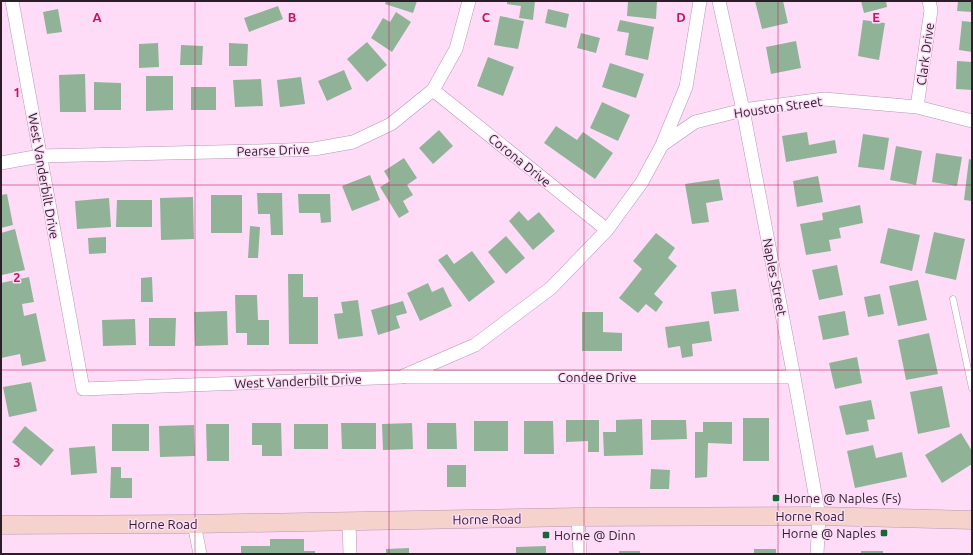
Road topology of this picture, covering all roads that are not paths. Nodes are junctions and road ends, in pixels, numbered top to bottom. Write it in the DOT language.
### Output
graph roads {
  1 [pos="12,1"];
  2 [pos="469,1"];
  3 [pos="700,1"];
  4 [pos="719,1"];
  5 [pos="929,1"];
  6 [pos="434,90"];
  7 [pos="917,107"];
  8 [pos="743,110"];
  9 [pos="972,121"];
  10 [pos="662,145"];
  11 [pos="40,156"];
  12 [pos="1,163"];
  13 [pos="607,230"];
  14 [pos="953,299"];
  15 [pos="401,377"];
  16 [pos="794,377"];
  17 [pos="972,388"];
  18 [pos="819,516"];
  19 [pos="578,517"];
  20 [pos="972,520"];
  21 [pos="349,522"];
  22 [pos="194,524"];
  23 [pos="1,526"];
  24 [pos="200,554"];
  25 [pos="350,554"];
  26 [pos="580,554"];
  27 [pos="817,554"];
  1 -- 11 [label="street, West Vanderbilt Drive"];
  2 -- 6 [label="street, Pearse Drive"];
  3 -- 10 [label="street, West Vanderbilt Drive"];
  4 -- 8 [label="street, Naples Street"];
  5 -- 7 [label="street, Clark Drive"];
  6 -- 11 [label="street, Pearse Drive"];
  6 -- 13 [label="street, Corona Drive"];
  7 -- 8 [label="street, Houston Street"];
  7 -- 9 [label="street, Houston Street"];
  8 -- 10 [label="street, Houston Street"];
  8 -- 16 [label="street, Naples Street"];
  10 -- 13 [label="street, West Vanderbilt Drive"];
  11 -- 12 [label="street, Pearse Drive"];
  11 -- 15 [label="street, West Vanderbilt Drive"];
  13 -- 15 [label="street, West Vanderbilt Drive"];
  14 -- 17 [label="lane"];
  15 -- 16 [label="street, Condee Drive"];
  16 -- 18 [label="street, Naples Street"];
  18 -- 19 [label="main road, Horne Road"];
  18 -- 20 [label="main road, Horne Road"];
  18 -- 27 [label="street, Naples Street"];
  19 -- 21 [label="main road, Horne Road"];
  19 -- 26 [label="street"];
  21 -- 22 [label="main road, Horne Road"];
  21 -- 25 [label="street"];
  22 -- 23 [label="main road, Horne Road"];
  22 -- 24 [label="street"];
}
